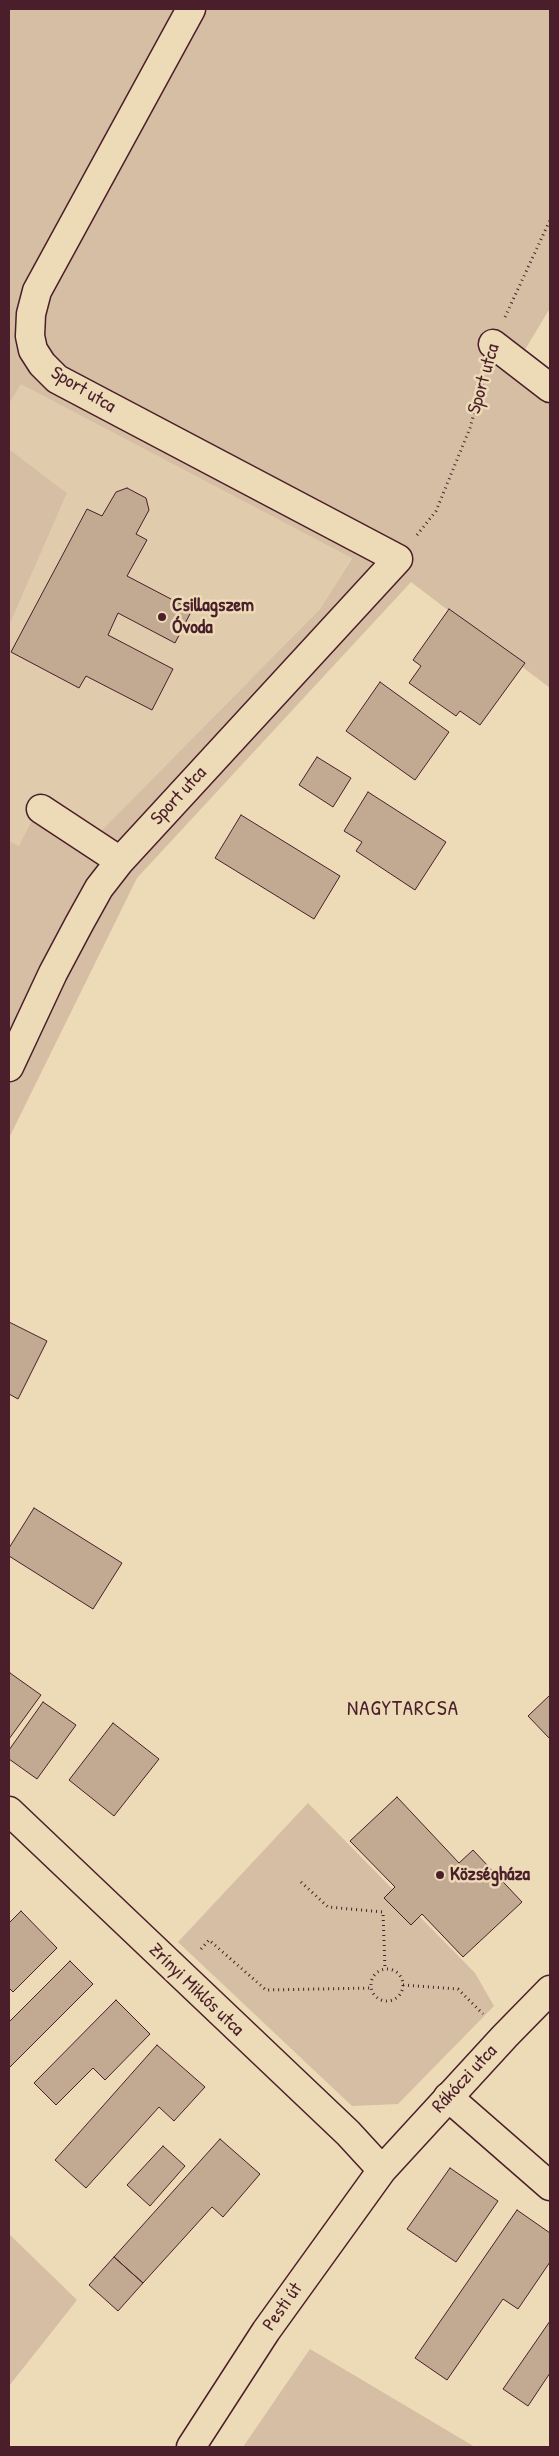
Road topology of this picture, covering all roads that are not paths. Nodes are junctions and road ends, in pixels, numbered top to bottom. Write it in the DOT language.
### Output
graph roads {
  1 [pos="191,9"];
  2 [pos="493,344"];
  3 [pos="550,388"];
  4 [pos="41,809"];
  5 [pos="120,860"];
  6 [pos="9,1067"];
  7 [pos="9,1811"];
  8 [pos="550,1990"];
  9 [pos="448,2097"];
  10 [pos="382,2170"];
  11 [pos="550,2186"];
  12 [pos="191,2447"];
  1 -- 5 [label="street, Sport utca"];
  2 -- 3 [label="street"];
  4 -- 5 [label="street"];
  5 -- 6 [label="street, Sport utca"];
  7 -- 10 [label="street, Zrínyi Miklós utca"];
  8 -- 9 [label="street, Rákóczi utca"];
  9 -- 10 [label="street, Rákóczi utca"];
  9 -- 11 [label="street"];
  10 -- 12 [label="street, Pesti út"];
}
